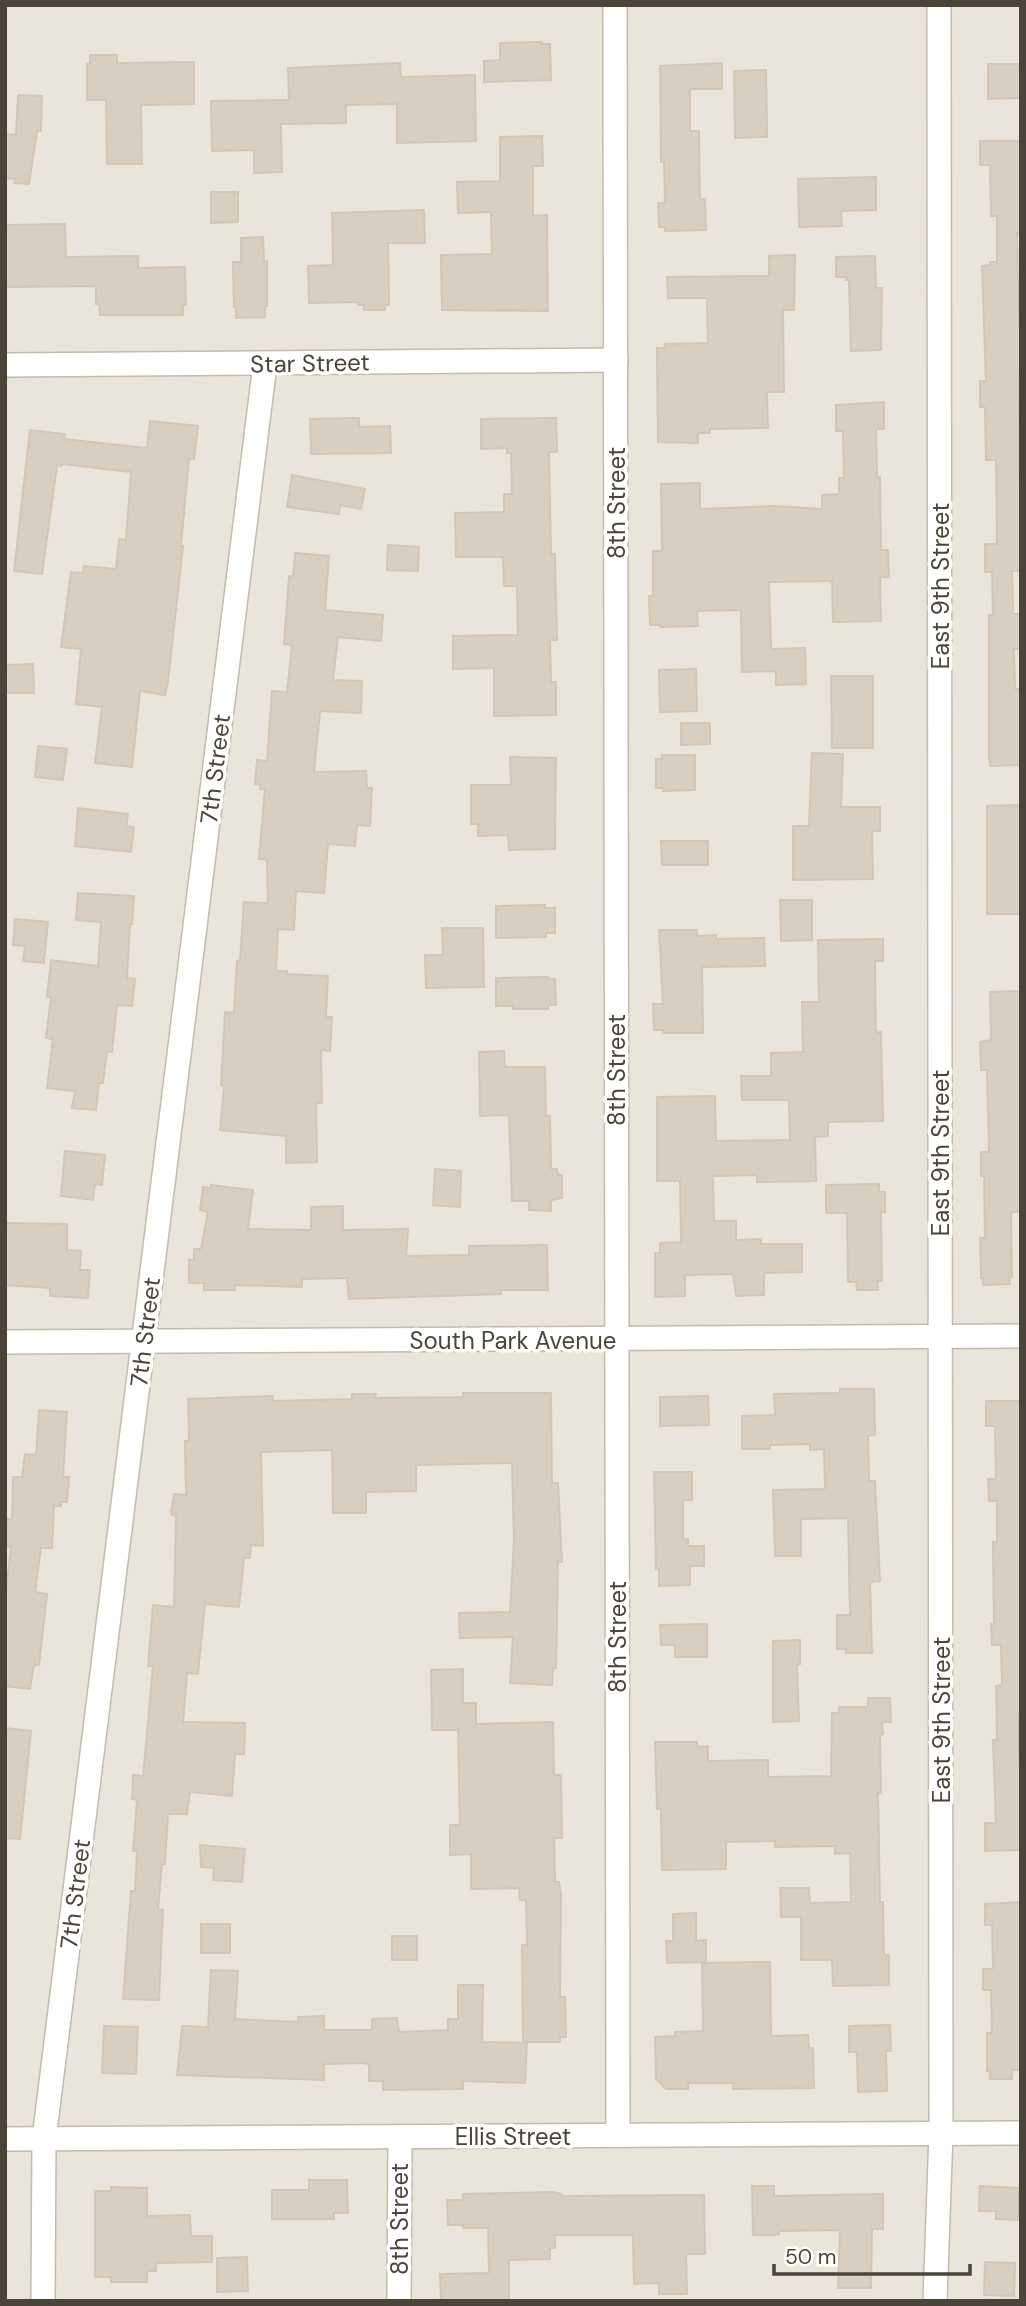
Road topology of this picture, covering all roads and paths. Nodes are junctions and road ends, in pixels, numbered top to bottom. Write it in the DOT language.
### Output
graph roads {
  1 [pos="615,5"];
  2 [pos="939,5"];
  3 [pos="615,360"];
  4 [pos="265,364"];
  5 [pos="5,365"];
  6 [pos="1021,1336"];
  7 [pos="940,1337"];
  8 [pos="617,1339"];
  9 [pos="5,1342"];
  10 [pos="143,1342"];
  11 [pos="941,2133"];
  12 [pos="1021,2133"];
  13 [pos="618,2135"];
  14 [pos="400,2137"];
  15 [pos="5,2139"];
  16 [pos="44,2139"];
  17 [pos="43,2301"];
  18 [pos="399,2301"];
  19 [pos="935,2301"];
  1 -- 3 [label="street, 8th Street"];
  2 -- 7 [label="street, East 9th Street"];
  3 -- 4 [label="street, Star Street"];
  3 -- 8 [label="street, 8th Street"];
  4 -- 5 [label="street, Star Street"];
  4 -- 10 [label="street, 7th Street"];
  6 -- 7 [label="street, South Park Avenue"];
  7 -- 8 [label="street, South Park Avenue"];
  7 -- 11 [label="street, East 9th Street"];
  8 -- 10 [label="street, South Park Avenue"];
  8 -- 13 [label="street, 8th Street"];
  9 -- 10 [label="street, South Park Avenue"];
  10 -- 16 [label="street, 7th Street"];
  11 -- 12 [label="street, Ellis Street"];
  11 -- 13 [label="street, Ellis Street"];
  11 -- 19 [label="street, East 9th Street"];
  13 -- 14 [label="street, Ellis Street"];
  14 -- 16 [label="street, Ellis Street"];
  14 -- 18 [label="street, 8th Street"];
  15 -- 16 [label="street, Ellis Street"];
  16 -- 17 [label="street, 7th Street"];
}
